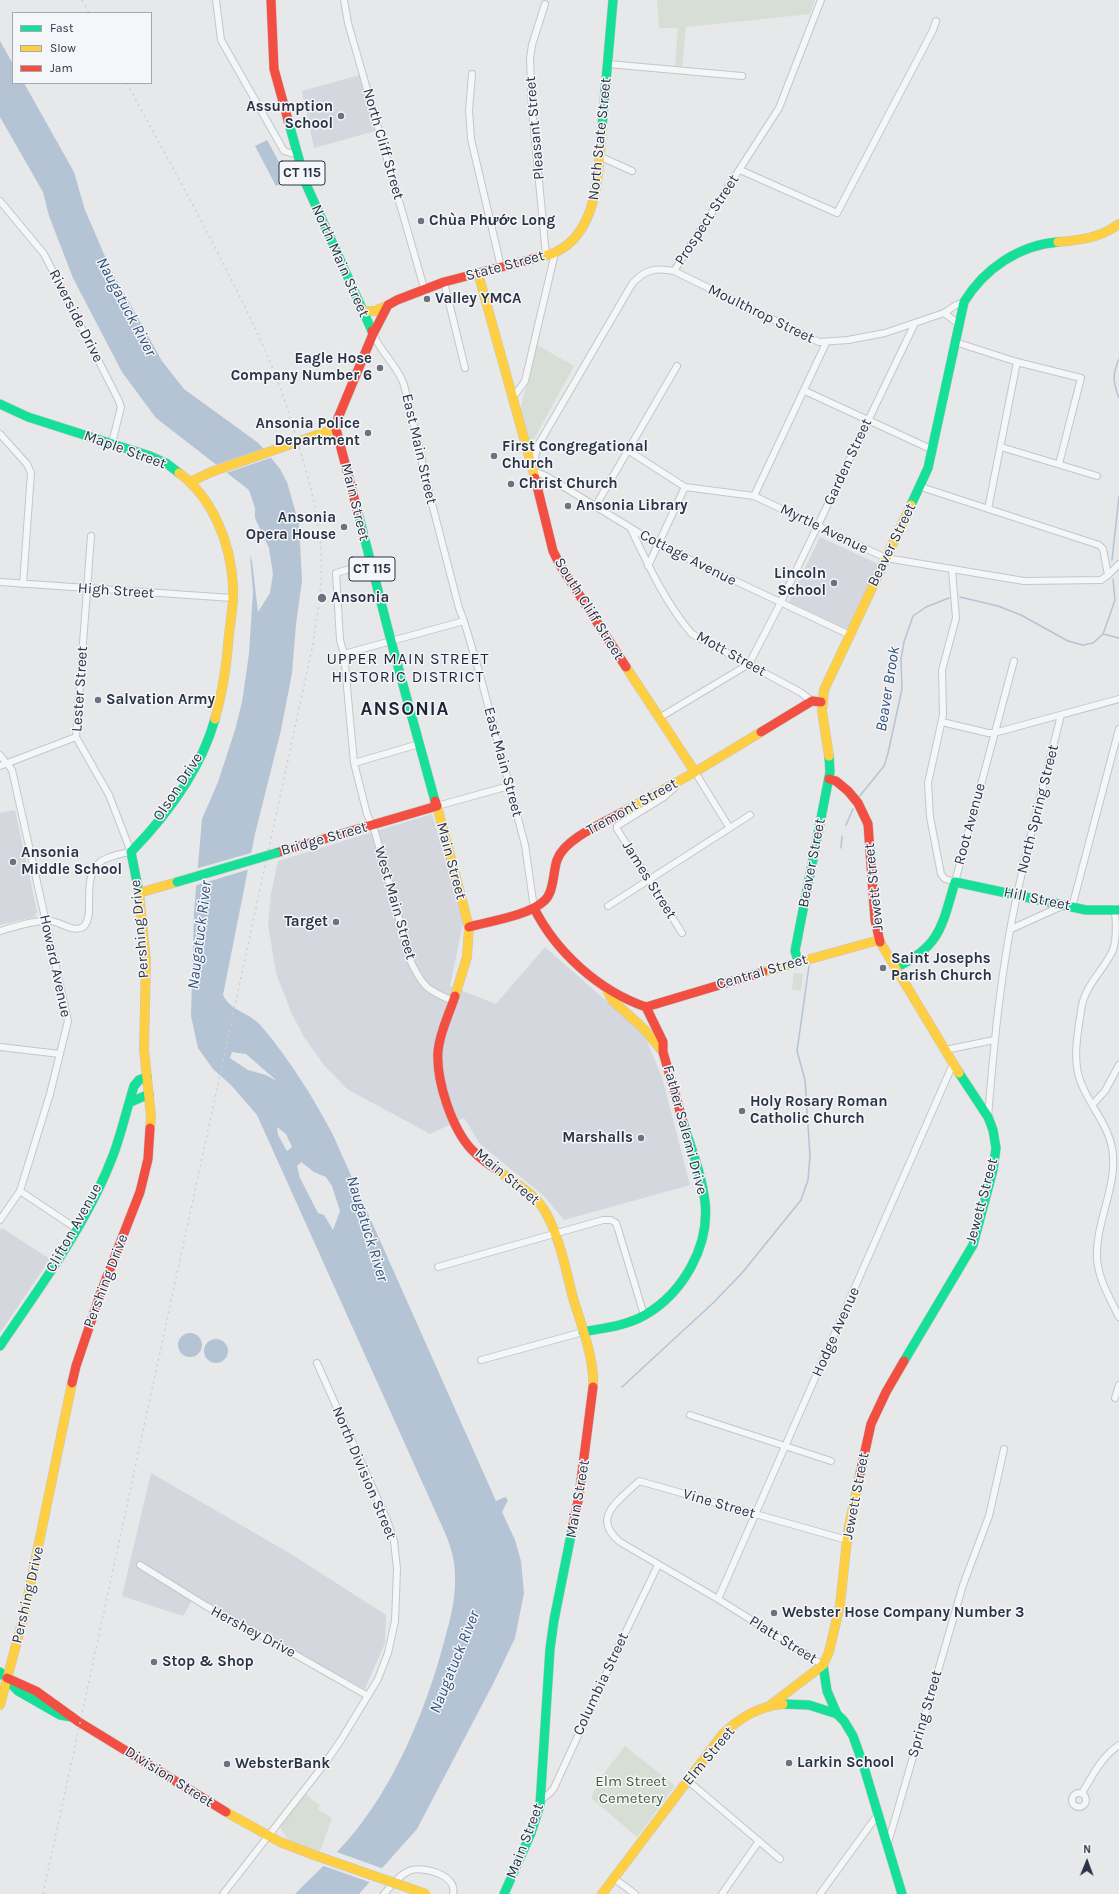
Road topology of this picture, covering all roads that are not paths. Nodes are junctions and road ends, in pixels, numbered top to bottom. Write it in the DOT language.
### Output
graph roads {
  1 [pos="216,0"];
  2 [pos="271,0"];
  3 [pos="344,0"];
  4 [pos="614,0"];
  5 [pos="821,0"];
  6 [pos="545,4"];
  7 [pos="936,21"];
  8 [pos="608,64"];
  9 [pos="472,74"];
  10 [pos="742,76"];
  11 [pos="297,155"];
  12 [pos="601,157"];
  13 [pos="740,170"];
  14 [pos="632,171"];
  15 [pos="0,200"];
  16 [pos="1119,224"];
  17 [pos="550,254"];
  18 [pos="501,267"];
  19 [pos="674,271"];
  20 [pos="478,273"];
  21 [pos="444,282"];
  22 [pos="424,288"];
  23 [pos="964,302"];
  24 [pos="388,305"];
  25 [pos="362,311"];
  26 [pos="944,313"];
  27 [pos="915,324"];
  28 [pos="959,324"];
  29 [pos="373,334"];
  30 [pos="955,342"];
  31 [pos="826,343"];
  32 [pos="1018,362"];
  33 [pos="677,366"];
  34 [pos="465,368"];
  35 [pos="805,391"];
  36 [pos="512,399"];
  37 [pos="0,404"];
  38 [pos="867,420"];
  39 [pos="337,428"];
  40 [pos="0,434"];
  41 [pos="112,443"];
  42 [pos="1001,447"];
  43 [pos="933,450"];
  44 [pos="629,451"];
  45 [pos="1059,464"];
  46 [pos="533,471"];
  47 [pos="1097,476"];
  48 [pos="190,482"];
  49 [pos="685,487"];
  50 [pos="921,487"];
  51 [pos="754,496"];
  52 [pos="595,508"];
  53 [pos="988,509"];
  54 [pos="818,525"];
  55 [pos="631,529"];
  56 [pos="91,536"];
  57 [pos="657,544"];
  58 [pos="886,558"];
  59 [pos="371,564"];
  60 [pos="1119,564"];
  61 [pos="648,566"];
  62 [pos="952,570"];
  63 [pos="1108,576"];
  64 [pos="0,582"];
  65 [pos="23,584"];
  66 [pos="87,589"];
  67 [pos="232,598"];
  68 [pos="780,604"];
  69 [pos="464,621"];
  70 [pos="850,635"];
  71 [pos="391,641"];
  72 [pos="344,654"];
  73 [pos="1014,661"];
  74 [pos="749,664"];
  75 [pos="1119,698"];
  76 [pos="816,702"];
  77 [pos="1061,715"];
  78 [pos="659,718"];
  79 [pos="942,722"];
  80 [pos="1119,729"];
  81 [pos="994,733"];
  82 [pos="76,737"];
  83 [pos="419,744"];
  84 [pos="0,755"];
  85 [pos="354,763"];
  86 [pos="8,764"];
  87 [pos="0,766"];
  88 [pos="695,772"];
  89 [pos="829,779"];
  90 [pos="509,786"];
  91 [pos="437,806"];
  92 [pos="750,815"];
  93 [pos="372,825"];
  94 [pos="729,828"];
  95 [pos="131,852"];
  96 [pos="649,880"];
  97 [pos="955,882"];
  98 [pos="139,893"];
  99 [pos="1017,895"];
  100 [pos="608,906"];
  101 [pos="1068,906"];
  102 [pos="534,908"];
  103 [pos="1117,910"];
  104 [pos="46,920"];
  105 [pos="469,928"];
  106 [pos="1011,929"];
  107 [pos="0,930"];
  108 [pos="682,933"];
  109 [pos="879,940"];
  110 [pos="798,961"];
  111 [pos="897,967"];
  112 [pos="605,986"];
  113 [pos="453,1001"];
  114 [pos="646,1007"];
  115 [pos="644,1029"];
  116 [pos="994,1040"];
  117 [pos="0,1047"];
  118 [pos="945,1050"];
  119 [pos="663,1052"];
  120 [pos="60,1054"];
  121 [pos="953,1064"];
  122 [pos="1119,1065"];
  123 [pos="147,1077"];
  124 [pos="149,1094"];
  125 [pos="131,1102"];
  126 [pos="1093,1104"];
  127 [pos="988,1117"];
  128 [pos="20,1191"];
  129 [pos="0,1220"];
  130 [pos="77,1229"];
  131 [pos="555,1233"];
  132 [pos="438,1267"];
  133 [pos="644,1315"];
  134 [pos="1119,1317"];
  135 [pos="583,1332"];
  136 [pos="0,1346"];
  137 [pos="481,1360"];
  138 [pos="317,1363"];
  139 [pos="1119,1385"];
  140 [pos="1115,1398"];
  141 [pos="690,1415"];
  142 [pos="786,1447"];
  143 [pos="1004,1449"];
  144 [pos="830,1460"];
  145 [pos="755,1514"];
  146 [pos="606,1517"];
  147 [pos="847,1540"];
  148 [pos="140,1565"];
  149 [pos="658,1565"];
  150 [pos="718,1599"];
  151 [pos="823,1665"];
  152 [pos="4,1675"];
  153 [pos="368,1696"];
  154 [pos="0,1705"];
  155 [pos="768,1707"];
  156 [pos="836,1714"];
  157 [pos="1119,1744"];
  158 [pos="687,1780"];
  159 [pos="1082,1793"];
  160 [pos="541,1800"];
  161 [pos="879,1813"];
  162 [pos="267,1836"];
  163 [pos="759,1841"];
  164 [pos="888,1843"];
  165 [pos="780,1859"];
  166 [pos="615,1879"];
  167 [pos="223,1894"];
  168 [pos="384,1894"];
  169 [pos="426,1894"];
  170 [pos="454,1894"];
  171 [pos="504,1894"];
  172 [pos="602,1894"];
  173 [pos="635,1894"];
  174 [pos="722,1894"];
  175 [pos="820,1894"];
  176 [pos="902,1894"];
  1 -- 11 [label="street"];
  2 -- 11 [label="main road, North Main Street / CT 115"];
  3 -- 22 [label="street, North Cliff Street"];
  4 -- 8 [label="main road, North State Street"];
  5 -- 13 [label="street, Prospect Street"];
  6 -- 17 [label="street, Pleasant Street"];
  7 -- 13 [label="street"];
  8 -- 10 [label="street"];
  8 -- 12 [label="main road, North State Street"];
  9 -- 18 [label="street"];
  11 -- 25 [label="main road, North Main Street / CT 115"];
  12 -- 14 [label="street"];
  12 -- 17 [label="main road, North State Street"];
  13 -- 19 [label="street, Prospect Street"];
  15 -- 41 [label="street, Riverside Drive"];
  16 -- 23 [label="main road, Beaver Street"];
  17 -- 18 [label="main road, State Street"];
  17 -- 36 [label="street"];
  18 -- 20 [label="main road, State Street"];
  19 -- 31 [label="street, Moulthrop Street"];
  19 -- 46 [label="street, Prospect Street"];
  20 -- 21 [label="main road, State Street"];
  20 -- 36 [label="main road, South Cliff Street"];
  21 -- 22 [label="main road, State Street"];
  21 -- 34 [label="street"];
  22 -- 24 [label="main road, State Street"];
  23 -- 26 [label="street, Moulthrop Street"];
  23 -- 28 [label="main road, Beaver Street"];
  24 -- 25 [label="main road, State Street"];
  24 -- 29 [label="main road"];
  25 -- 29 [label="main road, North Main Street / CT 115"];
  26 -- 27 [label="street, Moulthrop Street"];
  26 -- 28 [label="street"];
  27 -- 31 [label="street, Moulthrop Street"];
  27 -- 38 [label="street, Garden Street"];
  28 -- 30 [label="main road, Beaver Street"];
  29 -- 39 [label="main road, Main Street / CT 115"];
  29 -- 69 [label="street, East Main Street"];
  30 -- 32 [label="street"];
  30 -- 43 [label="main road, Beaver Street"];
  31 -- 35 [label="street"];
  32 -- 42 [label="street"];
  32 -- 45 [label="street"];
  33 -- 44 [label="street"];
  35 -- 38 [label="street"];
  35 -- 51 [label="street"];
  36 -- 46 [label="main road, South Cliff Street"];
  37 -- 41 [label="main road, Maple Street"];
  38 -- 43 [label="street"];
  38 -- 54 [label="street, Garden Street"];
  39 -- 48 [label="main road, bridge"];
  39 -- 59 [label="main road, Main Street / CT 115"];
  40 -- 65 [label="street"];
  41 -- 48 [label="main road, Maple Street"];
  42 -- 45 [label="street"];
  42 -- 53 [label="street"];
  43 -- 50 [label="main road, Beaver Street"];
  44 -- 49 [label="street, Myrtle Avenue"];
  44 -- 52 [label="street"];
  45 -- 47 [label="street"];
  46 -- 52 [label="street, Cottage Avenue"];
  46 -- 78 [label="main road, South Cliff Street"];
  48 -- 67 [label="main road"];
  49 -- 51 [label="street, Myrtle Avenue"];
  49 -- 57 [label="street"];
  50 -- 53 [label="street"];
  50 -- 58 [label="main road, Beaver Street"];
  51 -- 54 [label="street, Myrtle Avenue"];
  52 -- 55 [label="street, Cottage Avenue"];
  53 -- 63 [label="street"];
  54 -- 58 [label="street, Myrtle Avenue"];
  54 -- 68 [label="street, Garden Street"];
  55 -- 57 [label="street, Cottage Avenue"];
  55 -- 61 [label="street, Mott Street"];
  56 -- 66 [label="street, Lester Street"];
  57 -- 61 [label="street"];
  57 -- 68 [label="street, Cottage Avenue"];
  58 -- 62 [label="street, Myrtle Avenue"];
  58 -- 70 [label="main road, Beaver Street"];
  59 -- 71 [label="main road, Main Street / CT 115"];
  59 -- 72 [label="street, West Main Street"];
  60 -- 63 [label="street"];
  61 -- 74 [label="street, Mott Street"];
  62 -- 63 [label="street, Myrtle Avenue"];
  62 -- 79 [label="street"];
  64 -- 65 [label="street, High Street"];
  65 -- 66 [label="street, High Street"];
  66 -- 67 [label="street, High Street"];
  66 -- 82 [label="street, Lester Street"];
  67 -- 95 [label="main road, Olson Drive"];
  68 -- 70 [label="street, Cottage Avenue"];
  68 -- 74 [label="street, Garden Street"];
  69 -- 71 [label="street"];
  69 -- 90 [label="street, East Main Street"];
  70 -- 76 [label="main road, Beaver Street"];
  71 -- 72 [label="street"];
  71 -- 83 [label="main road, Main Street / CT 115"];
  72 -- 85 [label="street, West Main Street"];
  73 -- 81 [label="street, Root Avenue"];
  74 -- 76 [label="street, Mott Street"];
  74 -- 78 [label="street"];
  75 -- 77 [label="street"];
  76 -- 88 [label="main road, Tremont Street"];
  76 -- 89 [label="main road, Beaver Street"];
  77 -- 81 [label="street"];
  77 -- 99 [label="street, North Spring Street"];
  78 -- 88 [label="main road, South Cliff Street"];
  79 -- 81 [label="street"];
  79 -- 97 [label="street"];
  80 -- 101 [label="street"];
  81 -- 97 [label="street, Root Avenue"];
  82 -- 86 [label="street"];
  82 -- 95 [label="street, Lester Street"];
  83 -- 85 [label="street"];
  83 -- 91 [label="main road, Main Street / CT 115"];
  84 -- 86 [label="street, Howard Avenue"];
  85 -- 93 [label="street, West Main Street"];
  86 -- 87 [label="street"];
  86 -- 104 [label="street, Howard Avenue"];
  88 -- 94 [label="street, South Cliff Street"];
  88 -- 96 [label="street, James Street"];
  88 -- 102 [label="main road, Tremont Street"];
  89 -- 109 [label="main road, Jewett Street"];
  89 -- 110 [label="main road, Beaver Street"];
  90 -- 91 [label="street, Bridge Street"];
  90 -- 102 [label="street, East Main Street"];
  91 -- 93 [label="main road, Bridge Street"];
  91 -- 105 [label="main road, Main Street / CT 115"];
  92 -- 94 [label="street"];
  93 -- 98 [label="main road, Bridge Street, bridge"];
  93 -- 113 [label="street, West Main Street"];
  94 -- 96 [label="street"];
  95 -- 98 [label="main road, Pershing Drive"];
  95 -- 104 [label="street"];
  96 -- 100 [label="street"];
  96 -- 108 [label="street, James Street"];
  97 -- 99 [label="main road, Hill Street"];
  97 -- 111 [label="main road, Root Avenue"];
  98 -- 123 [label="main road, Pershing Drive"];
  99 -- 101 [label="main road, Hill Street"];
  99 -- 106 [label="street, North Spring Street"];
  101 -- 103 [label="main road, Hill Street"];
  101 -- 106 [label="street"];
  102 -- 105 [label="main road, Tremont Street"];
  102 -- 112 [label="main road, East Main Street"];
  103 -- 126 [label="street"];
  104 -- 107 [label="street"];
  104 -- 120 [label="street, Howard Avenue"];
  105 -- 113 [label="main road, Main Street / CT 115"];
  106 -- 116 [label="street, North Spring Street"];
  109 -- 110 [label="main road, Central Street"];
  109 -- 111 [label="main road, Jewett Street"];
  110 -- 114 [label="main road, Central Street"];
  111 -- 118 [label="main road, Jewett Street"];
  112 -- 114 [label="main road, East Main Street"];
  112 -- 115 [label="main road, East Main Street"];
  113 -- 131 [label="main road, Main Street / CT 115"];
  114 -- 115 [label="main road"];
  114 -- 119 [label="main road, Father Salemi Drive"];
  115 -- 119 [label="main road, Father Salemi Drive"];
  116 -- 118 [label="street"];
  116 -- 127 [label="street, North Spring Street"];
  117 -- 120 [label="street"];
  118 -- 121 [label="main road, Jewett Street"];
  119 -- 133 [label="main road, Father Salemi Drive"];
  120 -- 128 [label="street, Howard Avenue"];
  121 -- 127 [label="main road, Jewett Street"];
  121 -- 142 [label="street, Hodge Avenue"];
  122 -- 126 [label="street"];
  123 -- 124 [label="main road, Pershing Drive"];
  123 -- 125 [label="main road, Clifton Avenue"];
  124 -- 125 [label="main road"];
  124 -- 152 [label="main road, Pershing Drive"];
  125 -- 130 [label="main road, Clifton Avenue"];
  126 -- 134 [label="street"];
  127 -- 147 [label="main road, Jewett Street"];
  128 -- 129 [label="street, Howard Avenue"];
  128 -- 130 [label="street"];
  130 -- 136 [label="main road, Clifton Avenue"];
  131 -- 132 [label="street"];
  131 -- 133 [label="street"];
  131 -- 135 [label="main road, Main Street / CT 115"];
  133 -- 135 [label="main road, Father Salemi Drive"];
  135 -- 137 [label="street"];
  135 -- 160 [label="main road, Main Street / CT 115"];
  138 -- 153 [label="street, North Division Street"];
  139 -- 140 [label="street"];
  141 -- 142 [label="street"];
  142 -- 144 [label="street"];
  142 -- 145 [label="street, Hodge Avenue"];
  143 -- 164 [label="street, Spring Street"];
  145 -- 146 [label="street, Vine Street"];
  145 -- 147 [label="street, Vine Street"];
  145 -- 150 [label="street, Hodge Avenue"];
  146 -- 149 [label="street, Platt Street"];
  147 -- 151 [label="main road, Jewett Street"];
  148 -- 153 [label="street, Hershey Drive"];
  149 -- 150 [label="street, Platt Street"];
  149 -- 160 [label="street, Columbia Street"];
  150 -- 151 [label="street, Platt Street"];
  151 -- 155 [label="main road, Elm Street"];
  151 -- 156 [label="main road, Platt Street"];
  152 -- 154 [label="main road, Pershing Drive"];
  152 -- 162 [label="main road, Division Street"];
  153 -- 162 [label="street, North Division Street"];
  155 -- 156 [label="main road, Elm Street"];
  155 -- 158 [label="main road, Elm Street"];
  156 -- 161 [label="main road, Platt Street"];
  157 -- 159 [label="street"];
  158 -- 163 [label="street"];
  158 -- 166 [label="main road, Elm Street"];
  160 -- 171 [label="main road, Main Street / CT 115"];
  161 -- 164 [label="main road, Platt Street"];
  161 -- 175 [label="street"];
  162 -- 167 [label="street"];
  162 -- 169 [label="main road, Division Street, bridge"];
  163 -- 165 [label="street"];
  163 -- 174 [label="street"];
  164 -- 176 [label="main road, Platt Street"];
  166 -- 172 [label="main road, Elm Street"];
  166 -- 173 [label="street"];
  168 -- 170 [label="street"];
}
